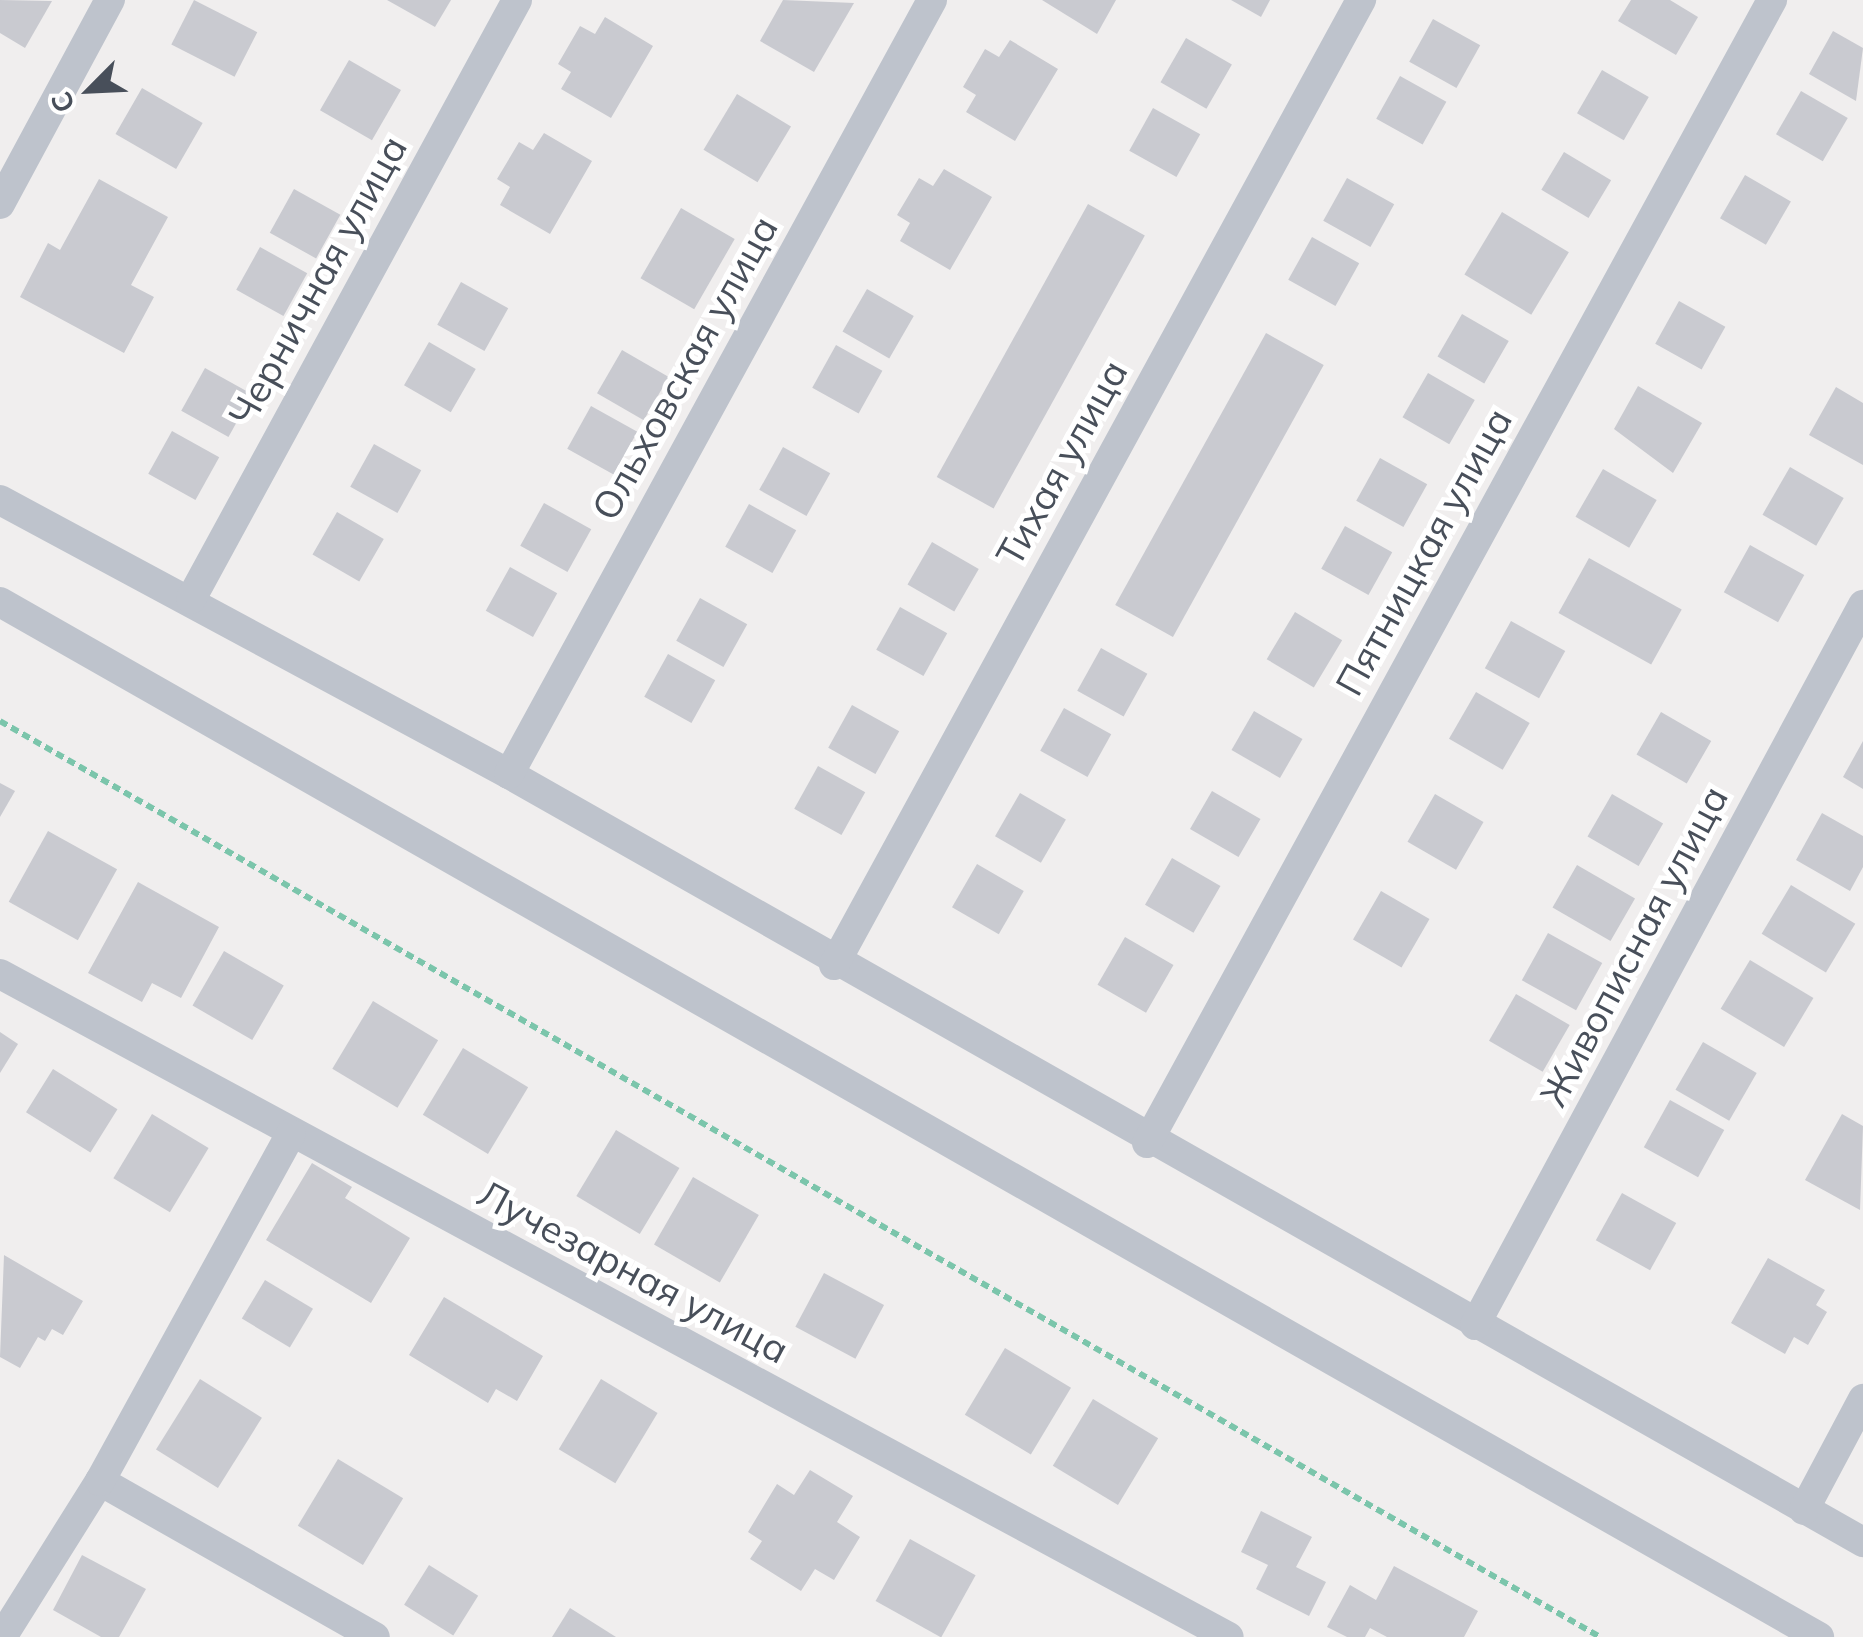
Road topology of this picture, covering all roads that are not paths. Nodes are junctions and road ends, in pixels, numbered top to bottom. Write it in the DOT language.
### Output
graph roads {
  1 [pos="110,0"];
  2 [pos="516,0"];
  3 [pos="932,0"];
  4 [pos="1361,0"];
  5 [pos="1772,0"];
  6 [pos="0,204"];
  7 [pos="0,500"];
  8 [pos="191,599"];
  9 [pos="0,602"];
  10 [pos="1863,604"];
  11 [pos="509,774"];
  12 [pos="834,965"];
  13 [pos="0,974"];
  14 [pos="292,1134"];
  15 [pos="1147,1143"];
  16 [pos="1475,1325"];
  17 [pos="1863,1399"];
  18 [pos="100,1481"];
  19 [pos="1804,1510"];
  20 [pos="1863,1542"];
  21 [pos="2,1637"];
  22 [pos="376,1637"];
  23 [pos="1229,1637"];
  24 [pos="1819,1637"];
  1 -- 6 [label="street"];
  2 -- 8 [label="street, Черничная улица"];
  3 -- 11 [label="street, Ольховская улица"];
  4 -- 12 [label="street, Тихая улица"];
  5 -- 15 [label="street, Пятницкая улица"];
  7 -- 8 [label="street"];
  8 -- 11 [label="street"];
  9 -- 24 [label="street"];
  10 -- 16 [label="street, Живописная улица"];
  11 -- 12 [label="street"];
  12 -- 15 [label="street"];
  13 -- 14 [label="street, Лучезарная улица"];
  14 -- 18 [label="street"];
  14 -- 23 [label="street, Лучезарная улица"];
  15 -- 16 [label="street"];
  16 -- 19 [label="street"];
  17 -- 19 [label="street"];
  18 -- 21 [label="street"];
  18 -- 22 [label="street"];
  19 -- 20 [label="street"];
}
